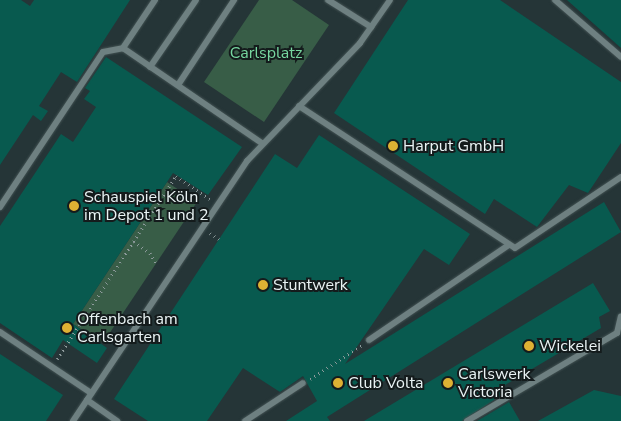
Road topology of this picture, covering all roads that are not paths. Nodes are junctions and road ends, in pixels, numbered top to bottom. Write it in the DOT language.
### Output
graph roads {
  1 [pos="155,0"];
  2 [pos="196,0"];
  3 [pos="234,0"];
  4 [pos="328,0"];
  5 [pos="390,0"];
  6 [pos="555,0"];
  7 [pos="371,27"];
  8 [pos="122,48"];
  9 [pos="621,58"];
  10 [pos="150,67"];
  11 [pos="178,85"];
  12 [pos="299,106"];
  13 [pos="262,143"];
  14 [pos="621,177"];
  15 [pos="0,207"];
  16 [pos="510,245"];
  17 [pos="621,316"];
  18 [pos="0,332"];
  19 [pos="369,340"];
  20 [pos="303,383"];
  21 [pos="91,393"];
  22 [pos="87,400"];
  23 [pos="73,421"];
  24 [pos="117,421"];
  25 [pos="245,421"];
  26 [pos="467,421"];
  1 -- 8 [label="lane"];
  2 -- 10 [label="lane"];
  3 -- 11 [label="lane"];
  4 -- 7 [label="lane"];
  5 -- 7 [label="lane"];
  6 -- 9 [label="lane"];
  7 -- 12 [label="lane"];
  8 -- 10 [label="lane"];
  8 -- 15 [label="lane"];
  10 -- 11 [label="lane"];
  11 -- 13 [label="lane"];
  12 -- 13 [label="lane"];
  12 -- 16 [label="lane"];
  13 -- 21 [label="lane"];
  14 -- 16 [label="lane"];
  16 -- 19 [label="lane"];
  17 -- 26 [label="lane"];
  18 -- 21 [label="lane"];
  20 -- 25 [label="lane"];
  21 -- 22 [label="lane"];
  22 -- 23 [label="lane"];
  22 -- 24 [label="lane"];
}
